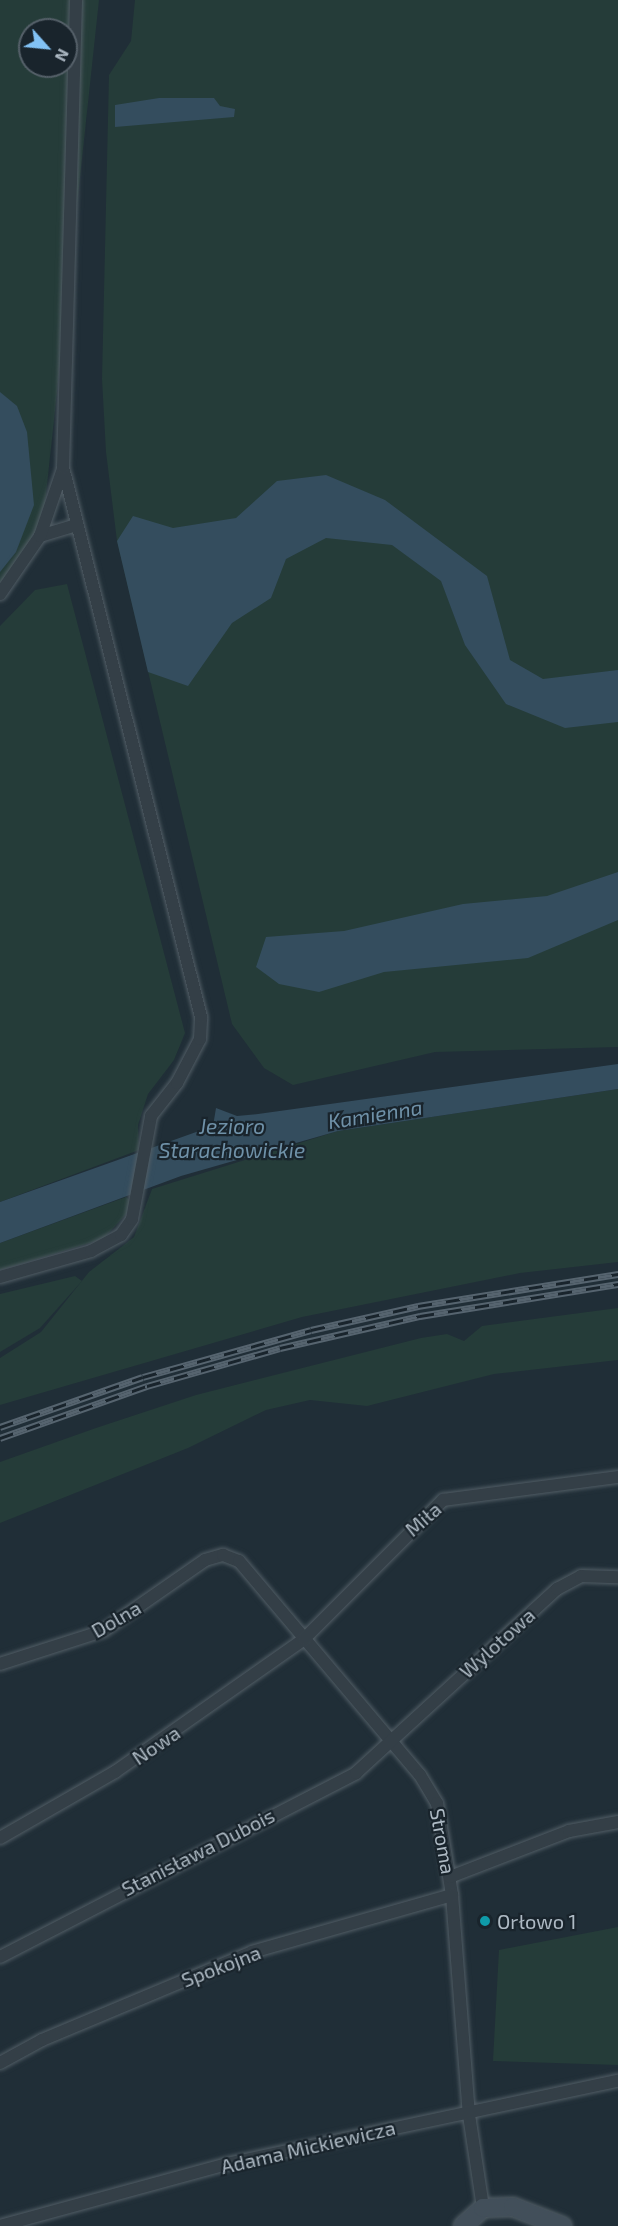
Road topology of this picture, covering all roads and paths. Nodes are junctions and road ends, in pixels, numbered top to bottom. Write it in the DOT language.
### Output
graph roads {
  1 [pos="76,0"];
  2 [pos="63,467"];
  3 [pos="76,525"];
  4 [pos="40,536"];
  5 [pos="0,594"];
  6 [pos="0,1277"];
  7 [pos="618,1477"];
  8 [pos="223,1555"];
  9 [pos="618,1577"];
  10 [pos="304,1639"];
  11 [pos="0,1664"];
  12 [pos="392,1743"];
  13 [pos="618,1822"];
  14 [pos="0,1838"];
  15 [pos="450,1877"];
  16 [pos="452,1896"];
  17 [pos="0,1957"];
  18 [pos="0,2063"];
  19 [pos="618,2081"];
  20 [pos="469,2115"];
  21 [pos="483,2208"];
  22 [pos="0,2226"];
  23 [pos="463,2226"];
  24 [pos="562,2226"];
  1 -- 2 [label="street"];
  2 -- 3 [label="street"];
  2 -- 4 [label="street"];
  3 -- 4 [label="street"];
  3 -- 6 [label="street"];
  4 -- 5 [label="street"];
  7 -- 10 [label="street, Miła"];
  8 -- 10 [label="street, Stroma"];
  8 -- 11 [label="street, Dolna"];
  9 -- 12 [label="street, Wylotowa"];
  10 -- 12 [label="street, Stroma"];
  10 -- 14 [label="street, Nowa"];
  12 -- 15 [label="street, Stroma"];
  12 -- 17 [label="street, Stanisława Dubois"];
  13 -- 15 [label="street"];
  15 -- 16 [label="street, Stroma"];
  16 -- 18 [label="street, Spokojna"];
  16 -- 20 [label="street, Stroma"];
  19 -- 20 [label="street, Adama Mickiewicza"];
  20 -- 21 [label="street, Stroma"];
  20 -- 22 [label="street, Adama Mickiewicza"];
  21 -- 23 [label="street"];
  21 -- 24 [label="street"];
}
